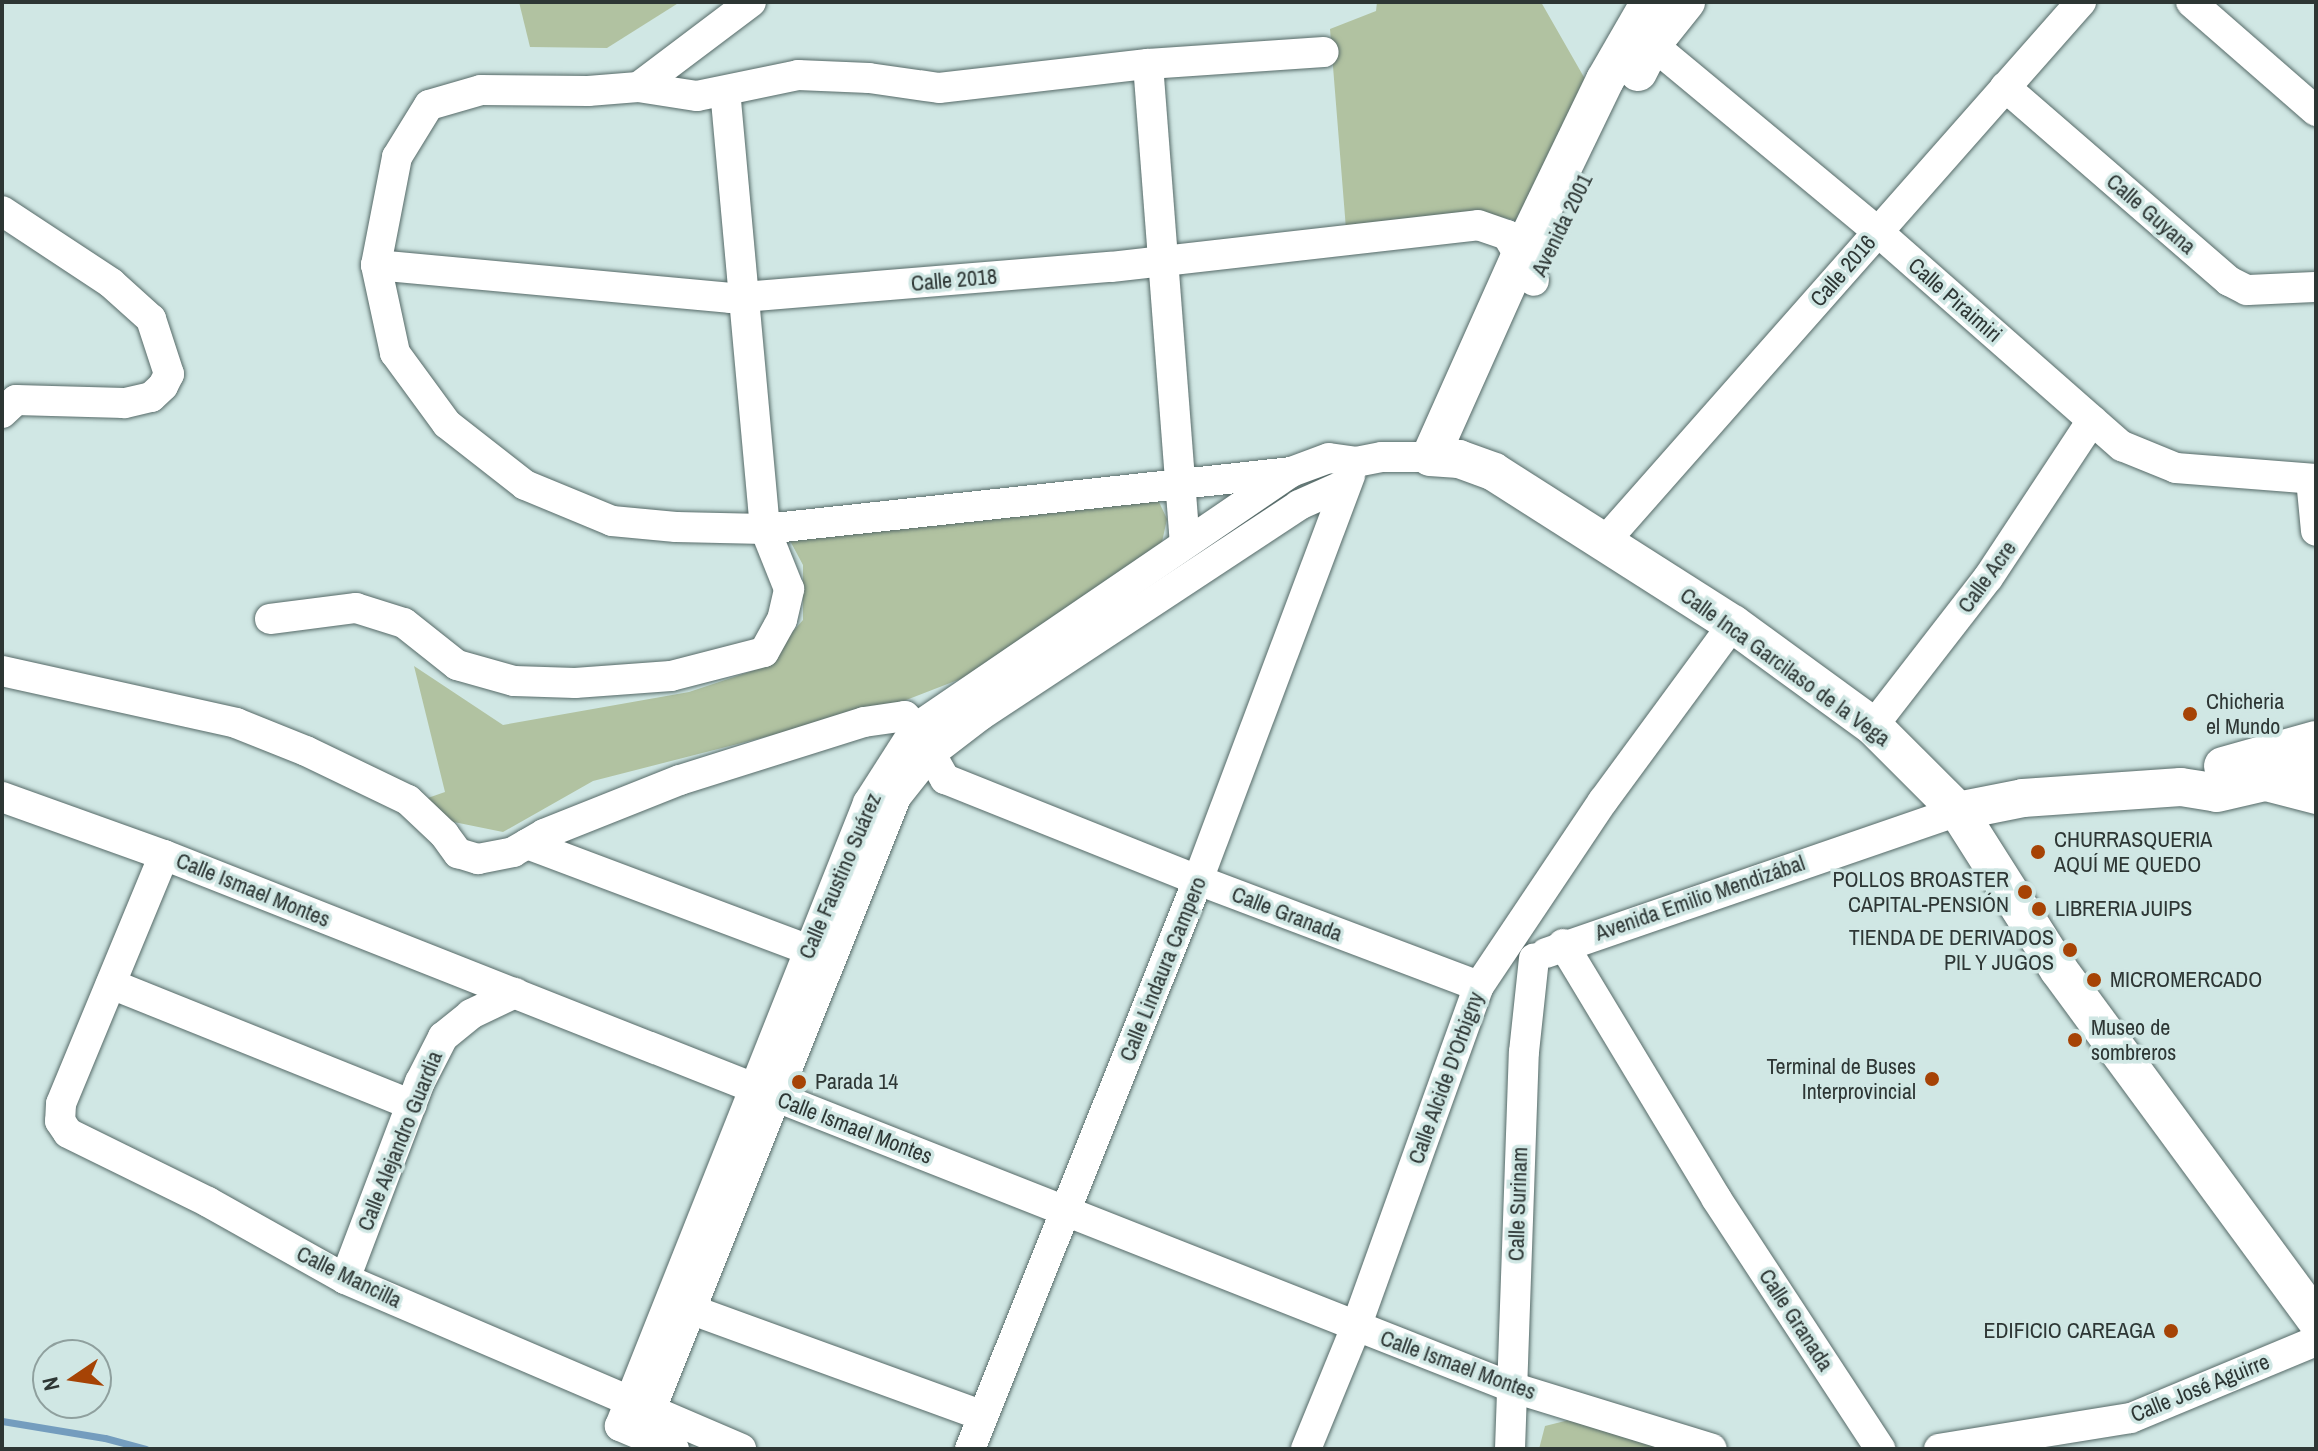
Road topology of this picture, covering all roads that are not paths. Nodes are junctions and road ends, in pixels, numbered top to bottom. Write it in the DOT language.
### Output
graph roads {
  1 [pos="751,2"];
  2 [pos="1686,2"];
  3 [pos="2081,2"];
  4 [pos="2191,2"];
  5 [pos="1646,25"];
  6 [pos="1324,52"];
  7 [pos="1148,64"];
  8 [pos="638,87"];
  9 [pos="2005,87"];
  10 [pos="725,92"];
  11 [pos="2316,111"];
  12 [pos="2,211"];
  13 [pos="1878,232"];
  14 [pos="1163,261"];
  15 [pos="376,265"];
  16 [pos="1527,268"];
  17 [pos="2316,287"];
  18 [pos="744,297"];
  19 [pos="2,413"];
  20 [pos="2092,420"];
  21 [pos="1445,458"];
  22 [pos="1291,472"];
  23 [pos="1350,474"];
  24 [pos="2314,479"];
  25 [pos="1180,482"];
  26 [pos="765,529"];
  27 [pos="2316,531"];
  28 [pos="1606,540"];
  29 [pos="1185,542"];
  30 [pos="270,619"];
  31 [pos="1733,624"];
  32 [pos="2,671"];
  33 [pos="1873,726"];
  34 [pos="2316,740"];
  35 [pos="923,741"];
  36 [pos="2316,770"];
  37 [pos="2256,784"];
  38 [pos="2181,787"];
  39 [pos="2,797"];
  40 [pos="2316,799"];
  41 [pos="1958,811"];
  42 [pos="527,844"];
  43 [pos="164,855"];
  44 [pos="1198,880"];
  45 [pos="1508,942"];
  46 [pos="1563,944"];
  47 [pos="820,954"];
  48 [pos="1534,959"];
  49 [pos="111,984"];
  50 [pos="1479,986"];
  51 [pos="515,993"];
  52 [pos="764,1093"];
  53 [pos="412,1105"];
  54 [pos="1067,1211"];
  55 [pos="345,1279"];
  56 [pos="680,1306"];
  57 [pos="2316,1320"];
  58 [pos="1356,1327"];
  59 [pos="2316,1341"];
  60 [pos="1511,1387"];
  61 [pos="634,1412"];
  62 [pos="983,1416"];
  63 [pos="674,1449"];
  64 [pos="741,1449"];
  65 [pos="970,1449"];
  66 [pos="1306,1449"];
  67 [pos="1510,1449"];
  68 [pos="1712,1449"];
  69 [pos="1880,1449"];
  70 [pos="1939,1449"];
  1 -- 8 [label="street"];
  2 -- 5 [label="main road, Avenida 2001"];
  3 -- 9 [label="street, Calle 2016"];
  4 -- 11 [label="street"];
  5 -- 13 [label="street, Calle Piraimiri"];
  5 -- 16 [label="main road, Avenida 2001"];
  6 -- 7 [label="street"];
  7 -- 10 [label="street"];
  7 -- 14 [label="street"];
  8 -- 10 [label="street"];
  8 -- 15 [label="street"];
  9 -- 13 [label="street, Calle 2016"];
  9 -- 17 [label="street, Calle Guyana"];
  10 -- 18 [label="street"];
  12 -- 19 [label="street"];
  13 -- 20 [label="street, Calle Piraimiri"];
  13 -- 28 [label="street, Calle 2016"];
  14 -- 16 [label="street, Calle 2018"];
  14 -- 18 [label="street, Calle 2018"];
  14 -- 25 [label="street"];
  15 -- 18 [label="street, Calle 2018"];
  15 -- 26 [label="street"];
  16 -- 21 [label="main road, Avenida 2001"];
  18 -- 26 [label="street"];
  20 -- 24 [label="street, Calle Piraimiri"];
  20 -- 33 [label="street, Calle Acre"];
  21 -- 23 [label="street, Calle Faustino Suárez"];
  21 -- 28 [label="main road, Calle Inca Garcilaso de la Vega"];
  22 -- 23 [label="street, Calle Faustino Suárez"];
  22 -- 25 [label="street"];
  22 -- 29 [label="street, Calle Faustino Suárez"];
  23 -- 35 [label="street, Calle Faustino Suárez"];
  23 -- 44 [label="street, Calle Lindaura Campero"];
  24 -- 27 [label="street"];
  25 -- 26 [label="street"];
  25 -- 29 [label="street"];
  26 -- 30 [label="street"];
  28 -- 31 [label="main road, Calle Inca Garcilaso de la Vega"];
  29 -- 35 [label="street, Calle Faustino Suárez"];
  31 -- 33 [label="main road, Calle Inca Garcilaso de la Vega"];
  31 -- 45 [label="street, Calle Alcide D'Orbigny"];
  32 -- 42 [label="street"];
  33 -- 41 [label="main road, Calle Inca Garcilaso de la Vega"];
  34 -- 38 [label="main road, Avenida Emilio Mendizábal"];
  35 -- 42 [label="street"];
  35 -- 44 [label="street, Calle Granada"];
  35 -- 47 [label="street, Calle Faustino Suárez"];
  36 -- 37 [label="main road, Avenida Emilio Mendizábal"];
  37 -- 38 [label="main road, Avenida Emilio Mendizábal"];
  37 -- 40 [label="street"];
  38 -- 41 [label="main road, Avenida Emilio Mendizábal"];
  39 -- 43 [label="street, Calle Ismael Montes"];
  41 -- 46 [label="street, Avenida Emilio Mendizábal"];
  41 -- 57 [label="main road, Calle Inca Garcilaso de la Vega"];
  42 -- 47 [label="street"];
  43 -- 49 [label="street"];
  43 -- 51 [label="street, Calle Ismael Montes"];
  44 -- 50 [label="street, Calle Granada"];
  44 -- 54 [label="street, Calle Lindaura Campero"];
  45 -- 48 [label="street"];
  45 -- 50 [label="street, Calle Alcide D'Orbigny"];
  46 -- 48 [label="street, Avenida Emilio Mendizábal"];
  46 -- 69 [label="street, Calle Granada"];
  47 -- 52 [label="street, Calle Faustino Suárez"];
  48 -- 60 [label="street, Calle Surinam"];
  49 -- 53 [label="street"];
  49 -- 55 [label="street, Calle Mancilla"];
  50 -- 58 [label="street, Calle Alcide D'Orbigny"];
  51 -- 52 [label="street, Calle Ismael Montes"];
  51 -- 53 [label="street, Calle Alejandro Guardia"];
  52 -- 54 [label="street, Calle Ismael Montes"];
  52 -- 56 [label="street, Calle Faustino Suárez"];
  53 -- 55 [label="street, Calle Alejandro Guardia"];
  54 -- 58 [label="street, Calle Ismael Montes"];
  54 -- 62 [label="street, Calle Lindaura Campero"];
  55 -- 61 [label="street, Calle Mancilla"];
  56 -- 61 [label="street, Calle Faustino Suárez"];
  56 -- 62 [label="street"];
  58 -- 60 [label="street, Calle Ismael Montes"];
  58 -- 66 [label="street, Calle Alcide D'Orbigny"];
  59 -- 70 [label="street, Calle José Aguirre"];
  60 -- 67 [label="street, Calle Surinam"];
  60 -- 68 [label="street, Calle Ismael Montes"];
  61 -- 63 [label="street"];
  61 -- 64 [label="street"];
  62 -- 65 [label="street, Calle Lindaura Campero"];
}
